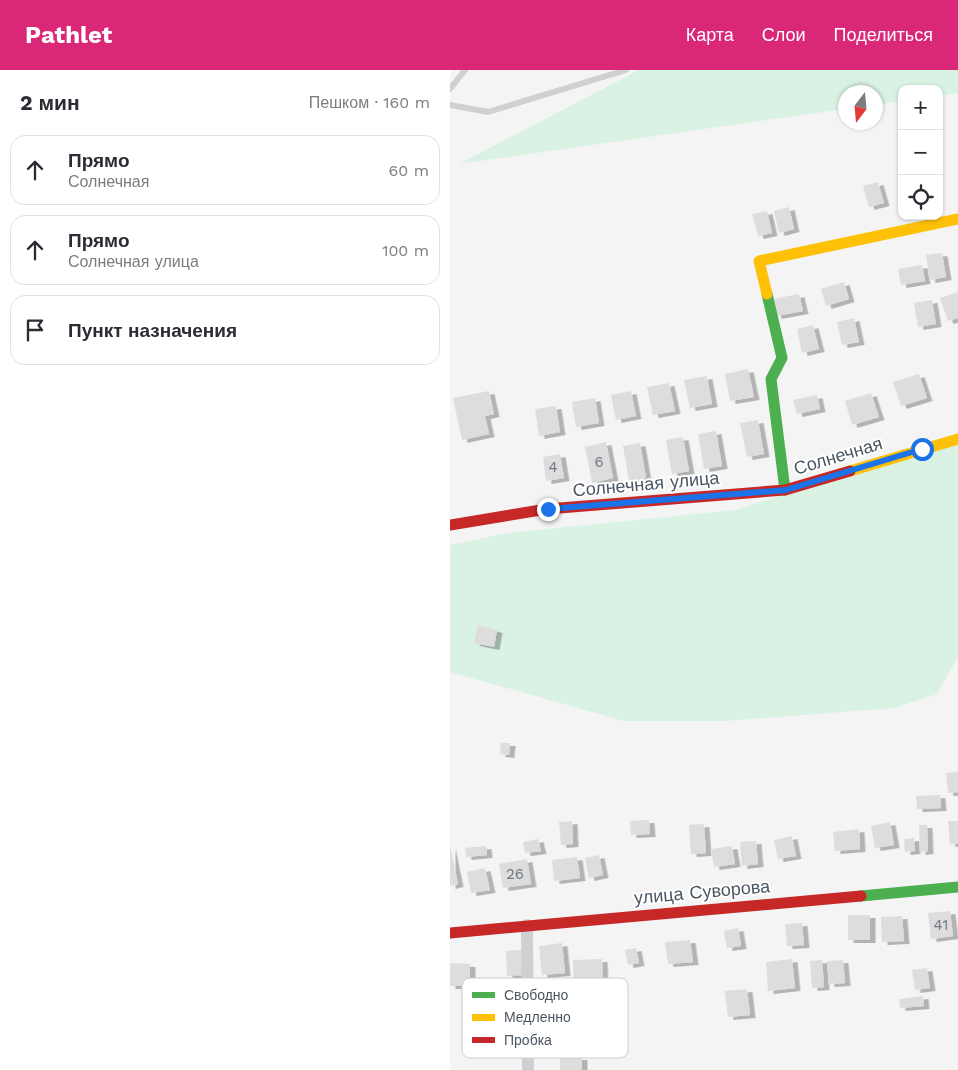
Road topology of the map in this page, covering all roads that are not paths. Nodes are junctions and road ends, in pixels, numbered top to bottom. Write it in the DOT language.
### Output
graph roads {
  1 [pos="466,70"];
  2 [pos="626,70"];
  3 [pos="450,89"];
  4 [pos="450,105"];
  5 [pos="958,219"];
  6 [pos="958,439"];
  7 [pos="786,490"];
  8 [pos="450,525"];
  9 [pos="958,887"];
  10 [pos="527,925"];
  11 [pos="450,933"];
  12 [pos="527,978"];
  1 -- 3 [label="lane"];
  2 -- 4 [label="lane"];
  5 -- 7 [label="street"];
  6 -- 7 [label="street, Солнечная"];
  7 -- 8 [label="street, Солнечная улица"];
  9 -- 10 [label="street, улица Суворова"];
  10 -- 11 [label="street, улица Суворова"];
  10 -- 12 [label="street"];
}
